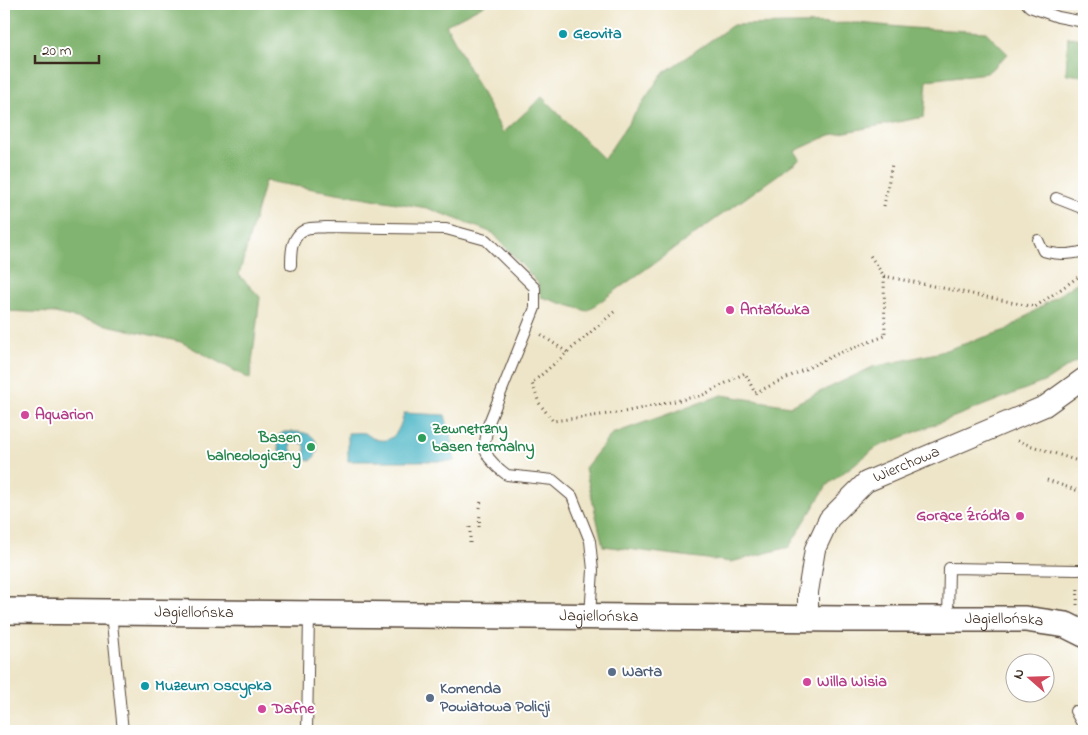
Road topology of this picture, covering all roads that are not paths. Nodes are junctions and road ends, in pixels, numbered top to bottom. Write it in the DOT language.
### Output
graph roads {
  1 [pos="1027,4"];
  2 [pos="1084,22"];
  3 [pos="1056,198"];
  4 [pos="1084,209"];
  5 [pos="1038,240"];
  6 [pos="1084,250"];
  7 [pos="291,265"];
  8 [pos="1084,378"];
  9 [pos="1079,570"];
  10 [pos="4,610"];
  11 [pos="111,612"];
  12 [pos="309,614"];
  13 [pos="590,616"];
  14 [pos="808,618"];
  15 [pos="948,620"];
  16 [pos="1084,634"];
  17 [pos="1075,711"];
  18 [pos="1084,727"];
  19 [pos="123,731"];
  20 [pos="307,731"];
  1 -- 2 [label="lane"];
  3 -- 4 [label="lane"];
  5 -- 6 [label="lane"];
  7 -- 13 [label="lane"];
  8 -- 14 [label="street, Wierchowa"];
  9 -- 15 [label="lane"];
  10 -- 11 [label="street, Jagiellońska"];
  11 -- 12 [label="street, Jagiellońska"];
  11 -- 19 [label="lane"];
  12 -- 13 [label="street, Jagiellońska"];
  12 -- 20 [label="lane"];
  13 -- 14 [label="street, Jagiellońska"];
  14 -- 15 [label="street, Jagiellońska"];
  15 -- 16 [label="street, Jagiellońska"];
  17 -- 18 [label="lane"];
}
